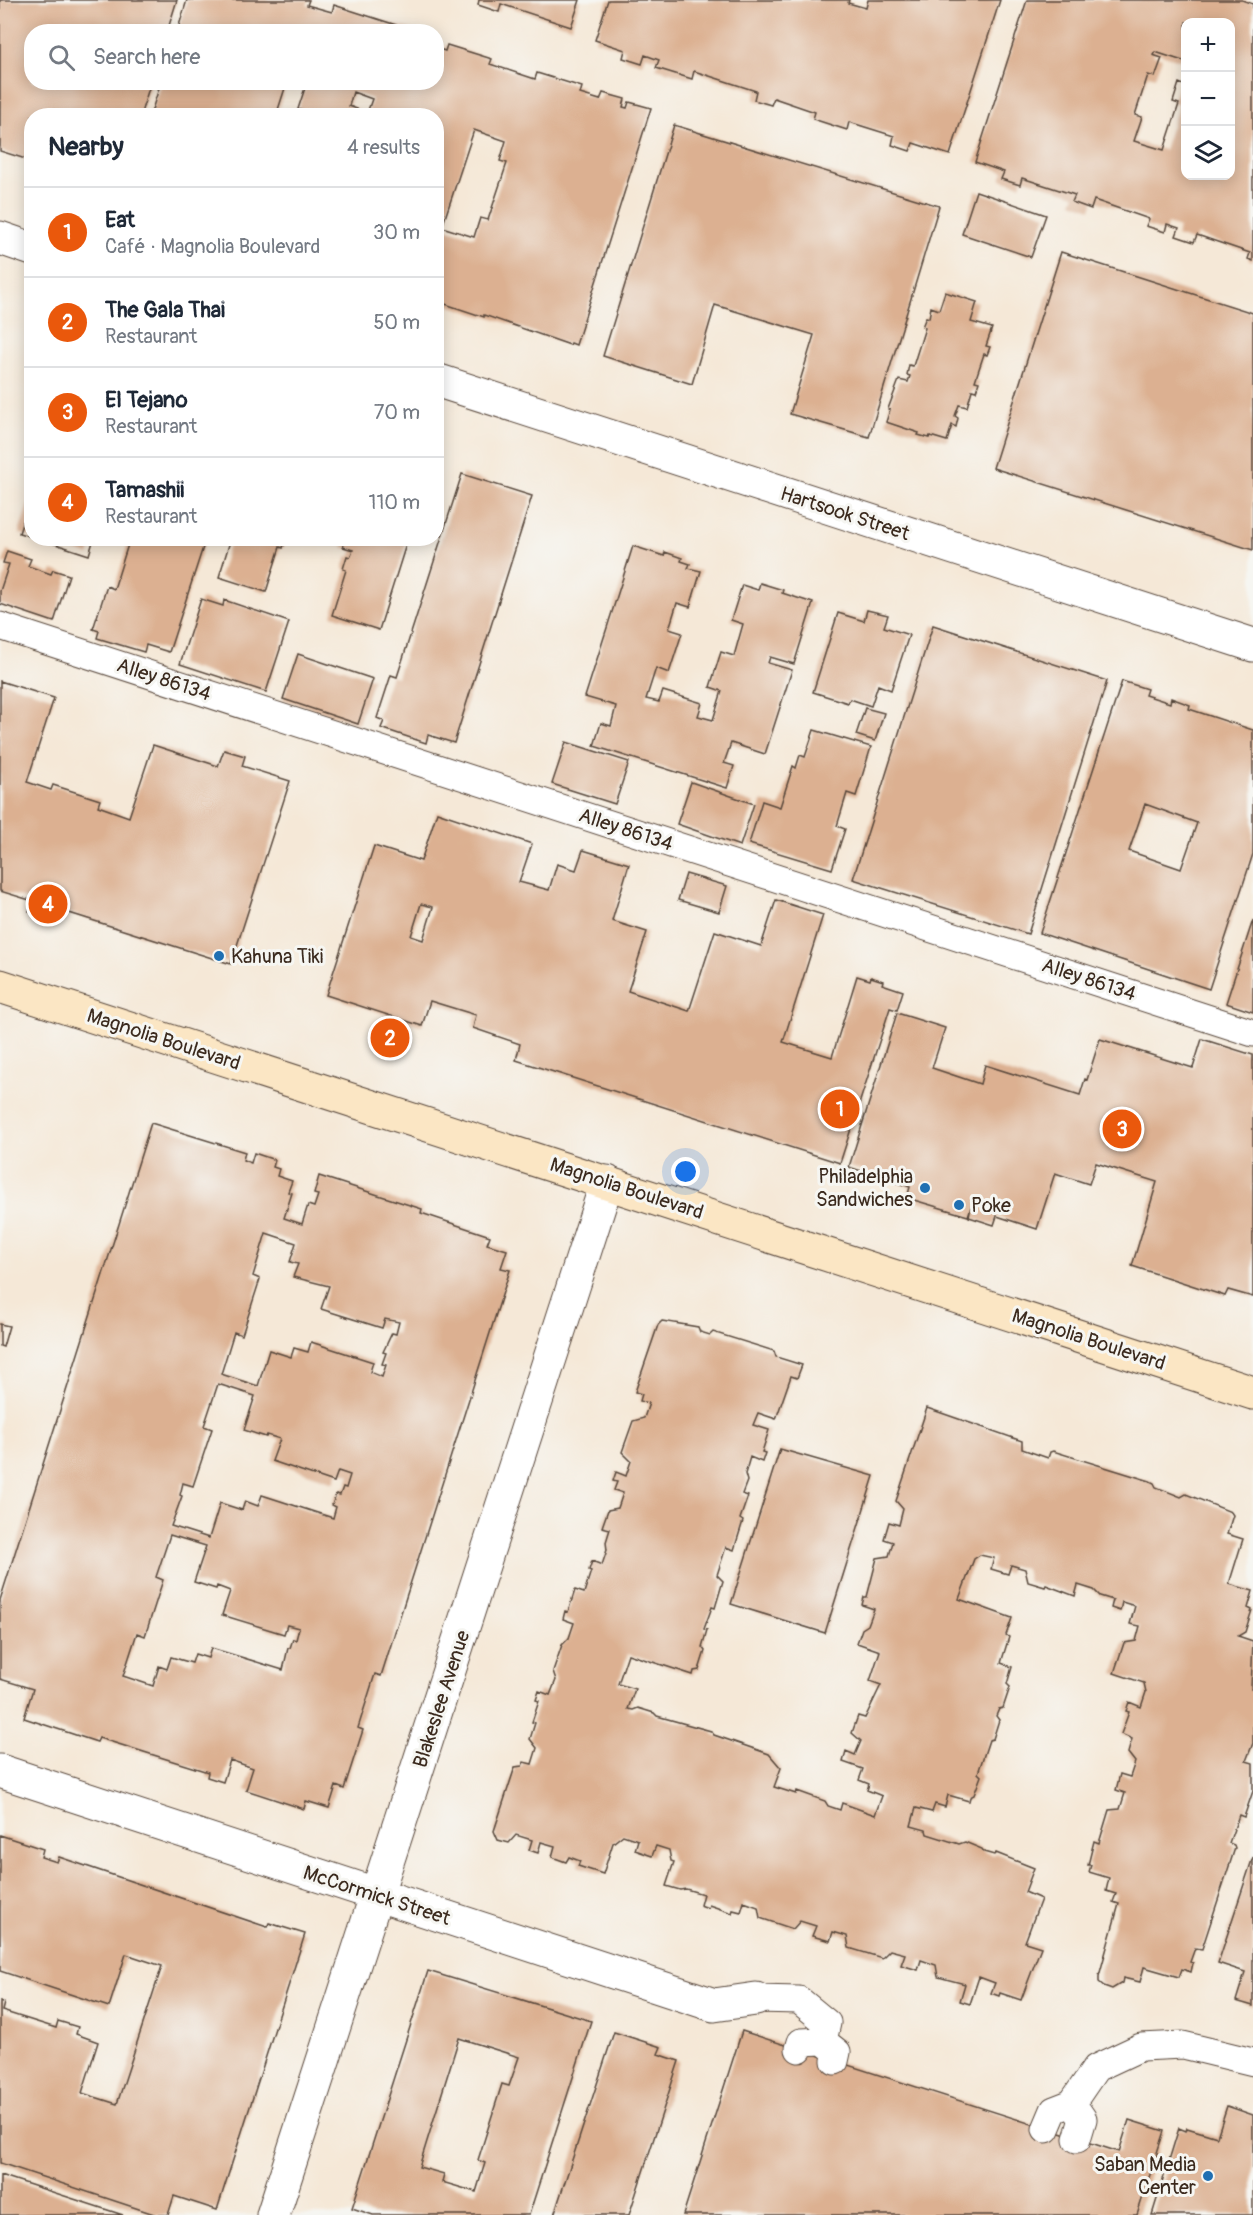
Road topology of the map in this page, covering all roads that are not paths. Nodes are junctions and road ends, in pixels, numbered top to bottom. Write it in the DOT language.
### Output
graph roads {
  1 [pos="0,238"];
  2 [pos="24,246"];
  3 [pos="444,383"];
  4 [pos="0,626"];
  5 [pos="1253,645"];
  6 [pos="0,986"];
  7 [pos="1253,1033"];
  8 [pos="607,1182"];
  9 [pos="1253,1393"];
  10 [pos="0,1771"];
  11 [pos="377,1895"];
  12 [pos="756,1999"];
  13 [pos="819,2050"];
  14 [pos="1253,2062"];
  15 [pos="1072,2103"];
  16 [pos="1046,2129"];
  17 [pos="1077,2139"];
  18 [pos="273,2215"];
  1 -- 2 [label="street"];
  3 -- 5 [label="street, Hartsook Street"];
  4 -- 7 [label="lane, Alley 86134"];
  6 -- 8 [label="main road, Magnolia Boulevard"];
  8 -- 9 [label="main road, Magnolia Boulevard"];
  8 -- 11 [label="street, Blakeslee Avenue"];
  10 -- 11 [label="street, McCormick Street"];
  11 -- 12 [label="street, McCormick Street"];
  11 -- 18 [label="street, Blakeslee Avenue"];
  12 -- 13 [label="lane"];
  14 -- 15 [label="lane"];
  15 -- 16 [label="lane"];
  15 -- 17 [label="lane"];
}
